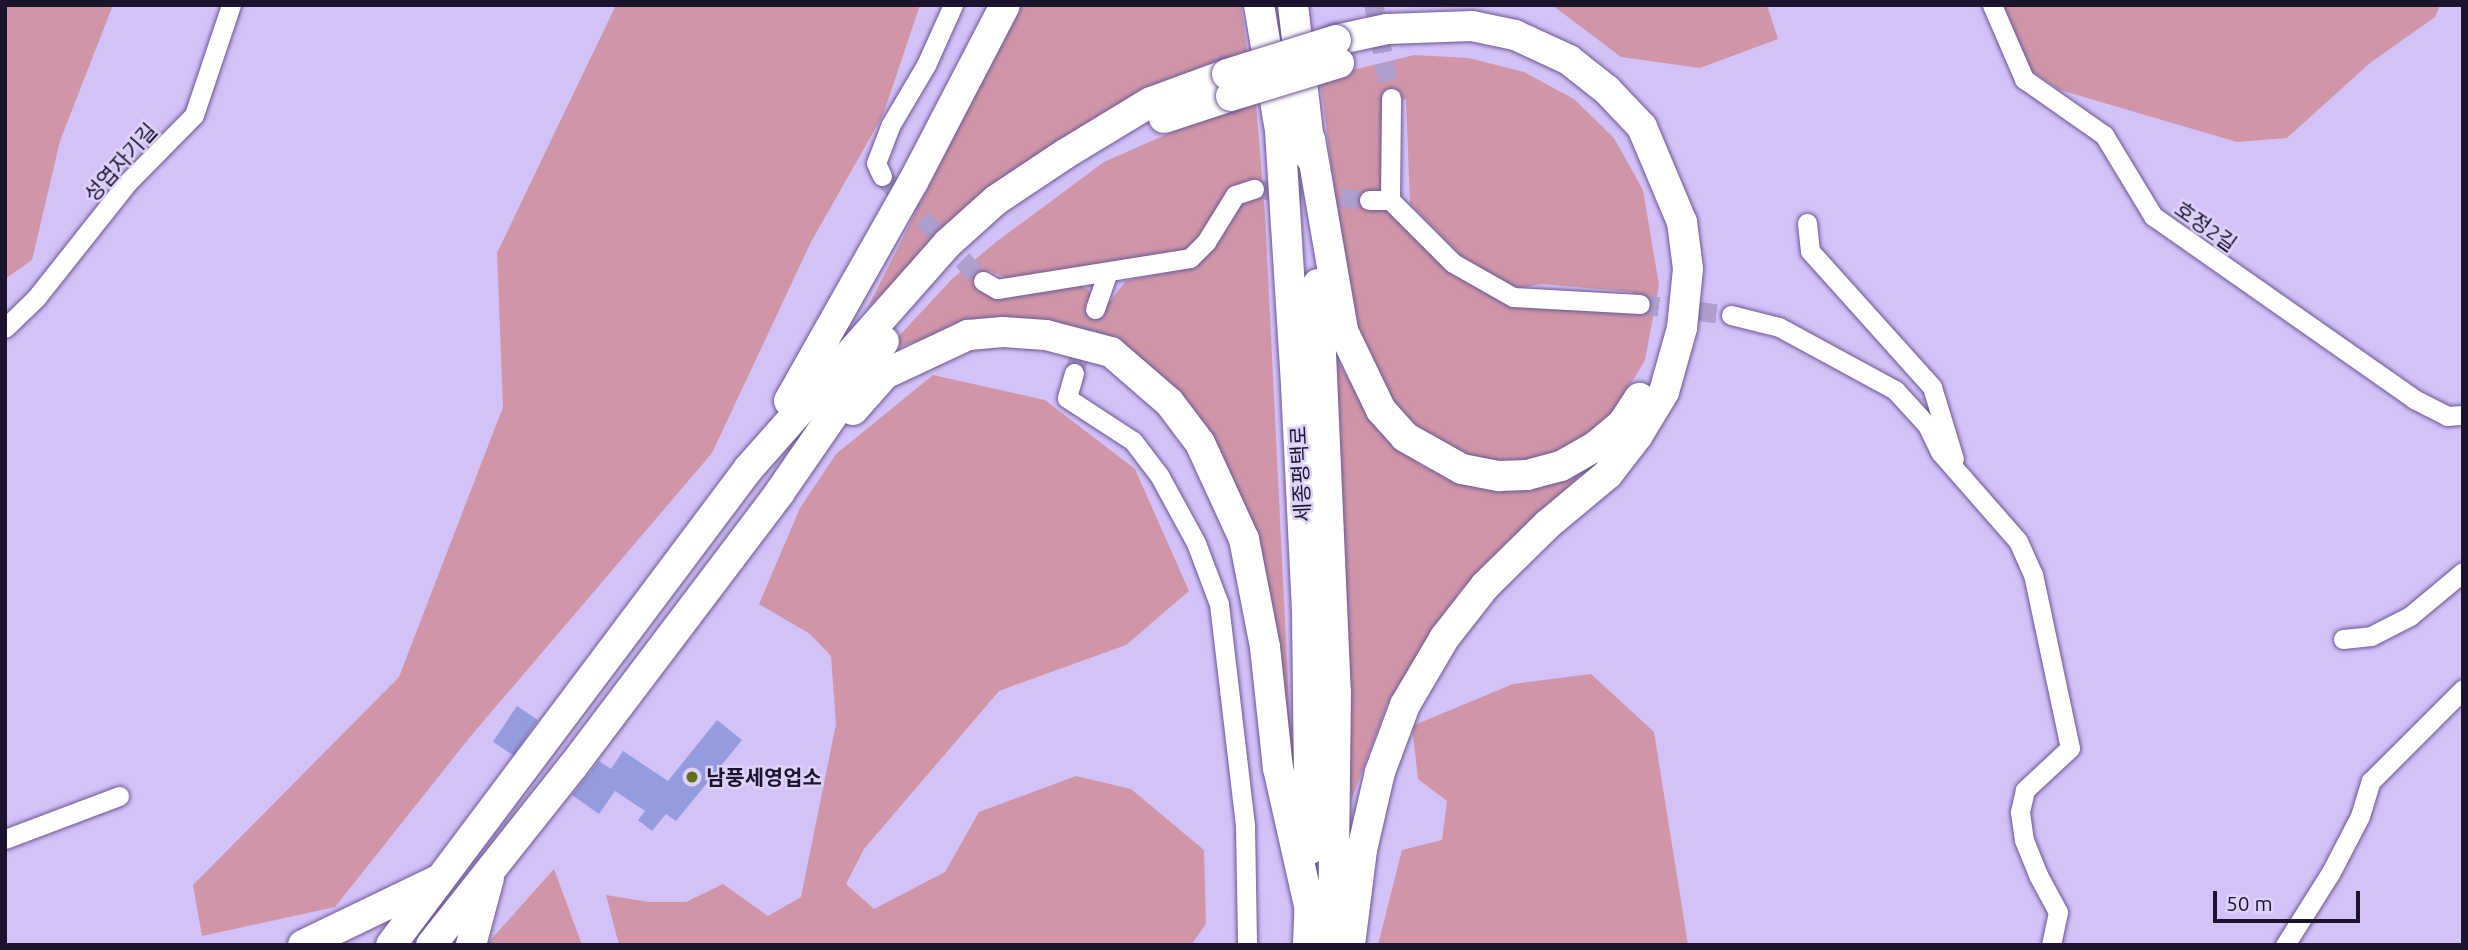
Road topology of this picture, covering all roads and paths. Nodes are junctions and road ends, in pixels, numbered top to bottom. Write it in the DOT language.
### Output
graph roads {
  1 [pos="230,5"];
  2 [pos="953,5"];
  3 [pos="1005,5"];
  4 [pos="1259,5"];
  5 [pos="1293,5"];
  6 [pos="1992,5"];
  7 [pos="1338,51"];
  8 [pos="1229,85"];
  9 [pos="1391,98"];
  10 [pos="1310,139"];
  11 [pos="882,176"];
  12 [pos="1254,189"];
  13 [pos="1368,200"];
  14 [pos="1390,200"];
  15 [pos="1807,223"];
  16 [pos="1108,272"];
  17 [pos="983,281"];
  18 [pos="1640,304"];
  19 [pos="1095,309"];
  20 [pos="1731,315"];
  21 [pos="5,328"];
  22 [pos="1074,373"];
  23 [pos="2463,415"];
  24 [pos="1956,467"];
  25 [pos="750,468"];
  26 [pos="780,492"];
  27 [pos="2463,572"];
  28 [pos="2343,639"];
  29 [pos="2463,690"];
  30 [pos="119,796"];
  31 [pos="5,839"];
  32 [pos="493,866"];
  33 [pos="443,877"];
  34 [pos="1310,910"];
  35 [pos="303,945"];
  36 [pos="391,945"];
  37 [pos="431,945"];
  38 [pos="471,945"];
  39 [pos="1247,945"];
  40 [pos="1308,945"];
  41 [pos="1333,945"];
  42 [pos="1350,945"];
  43 [pos="2052,945"];
  44 [pos="2285,945"];
  1 -- 21 [label="street, 성엽자기길"];
  2 -- 11 [label="street"];
  3 -- 25 [label="highway"];
  4 -- 34 [label="highway, 세종평택로"];
  5 -- 10 [label="highway, 세종평택로"];
  6 -- 23 [label="street, 호정2길"];
  7 -- 8 [label="highway, bridge"];
  7 -- 10 [label="highway"];
  7 -- 42 [label="highway"];
  8 -- 25 [label="highway"];
  8 -- 26 [label="highway"];
  9 -- 14 [label="street"];
  10 -- 41 [label="highway, 세종평택로"];
  12 -- 16 [label="street"];
  13 -- 14 [label="street"];
  14 -- 18 [label="street"];
  15 -- 24 [label="street"];
  16 -- 17 [label="street"];
  16 -- 19 [label="street"];
  20 -- 24 [label="street"];
  22 -- 39 [label="street"];
  24 -- 43 [label="street"];
  25 -- 33 [label="highway"];
  26 -- 32 [label="highway"];
  26 -- 34 [label="highway"];
  27 -- 28 [label="street"];
  29 -- 44 [label="street"];
  30 -- 31 [label="street"];
  32 -- 37 [label="highway"];
  32 -- 38 [label="highway"];
  33 -- 35 [label="highway"];
  33 -- 36 [label="highway"];
  34 -- 40 [label="highway, 세종평택로"];
}
